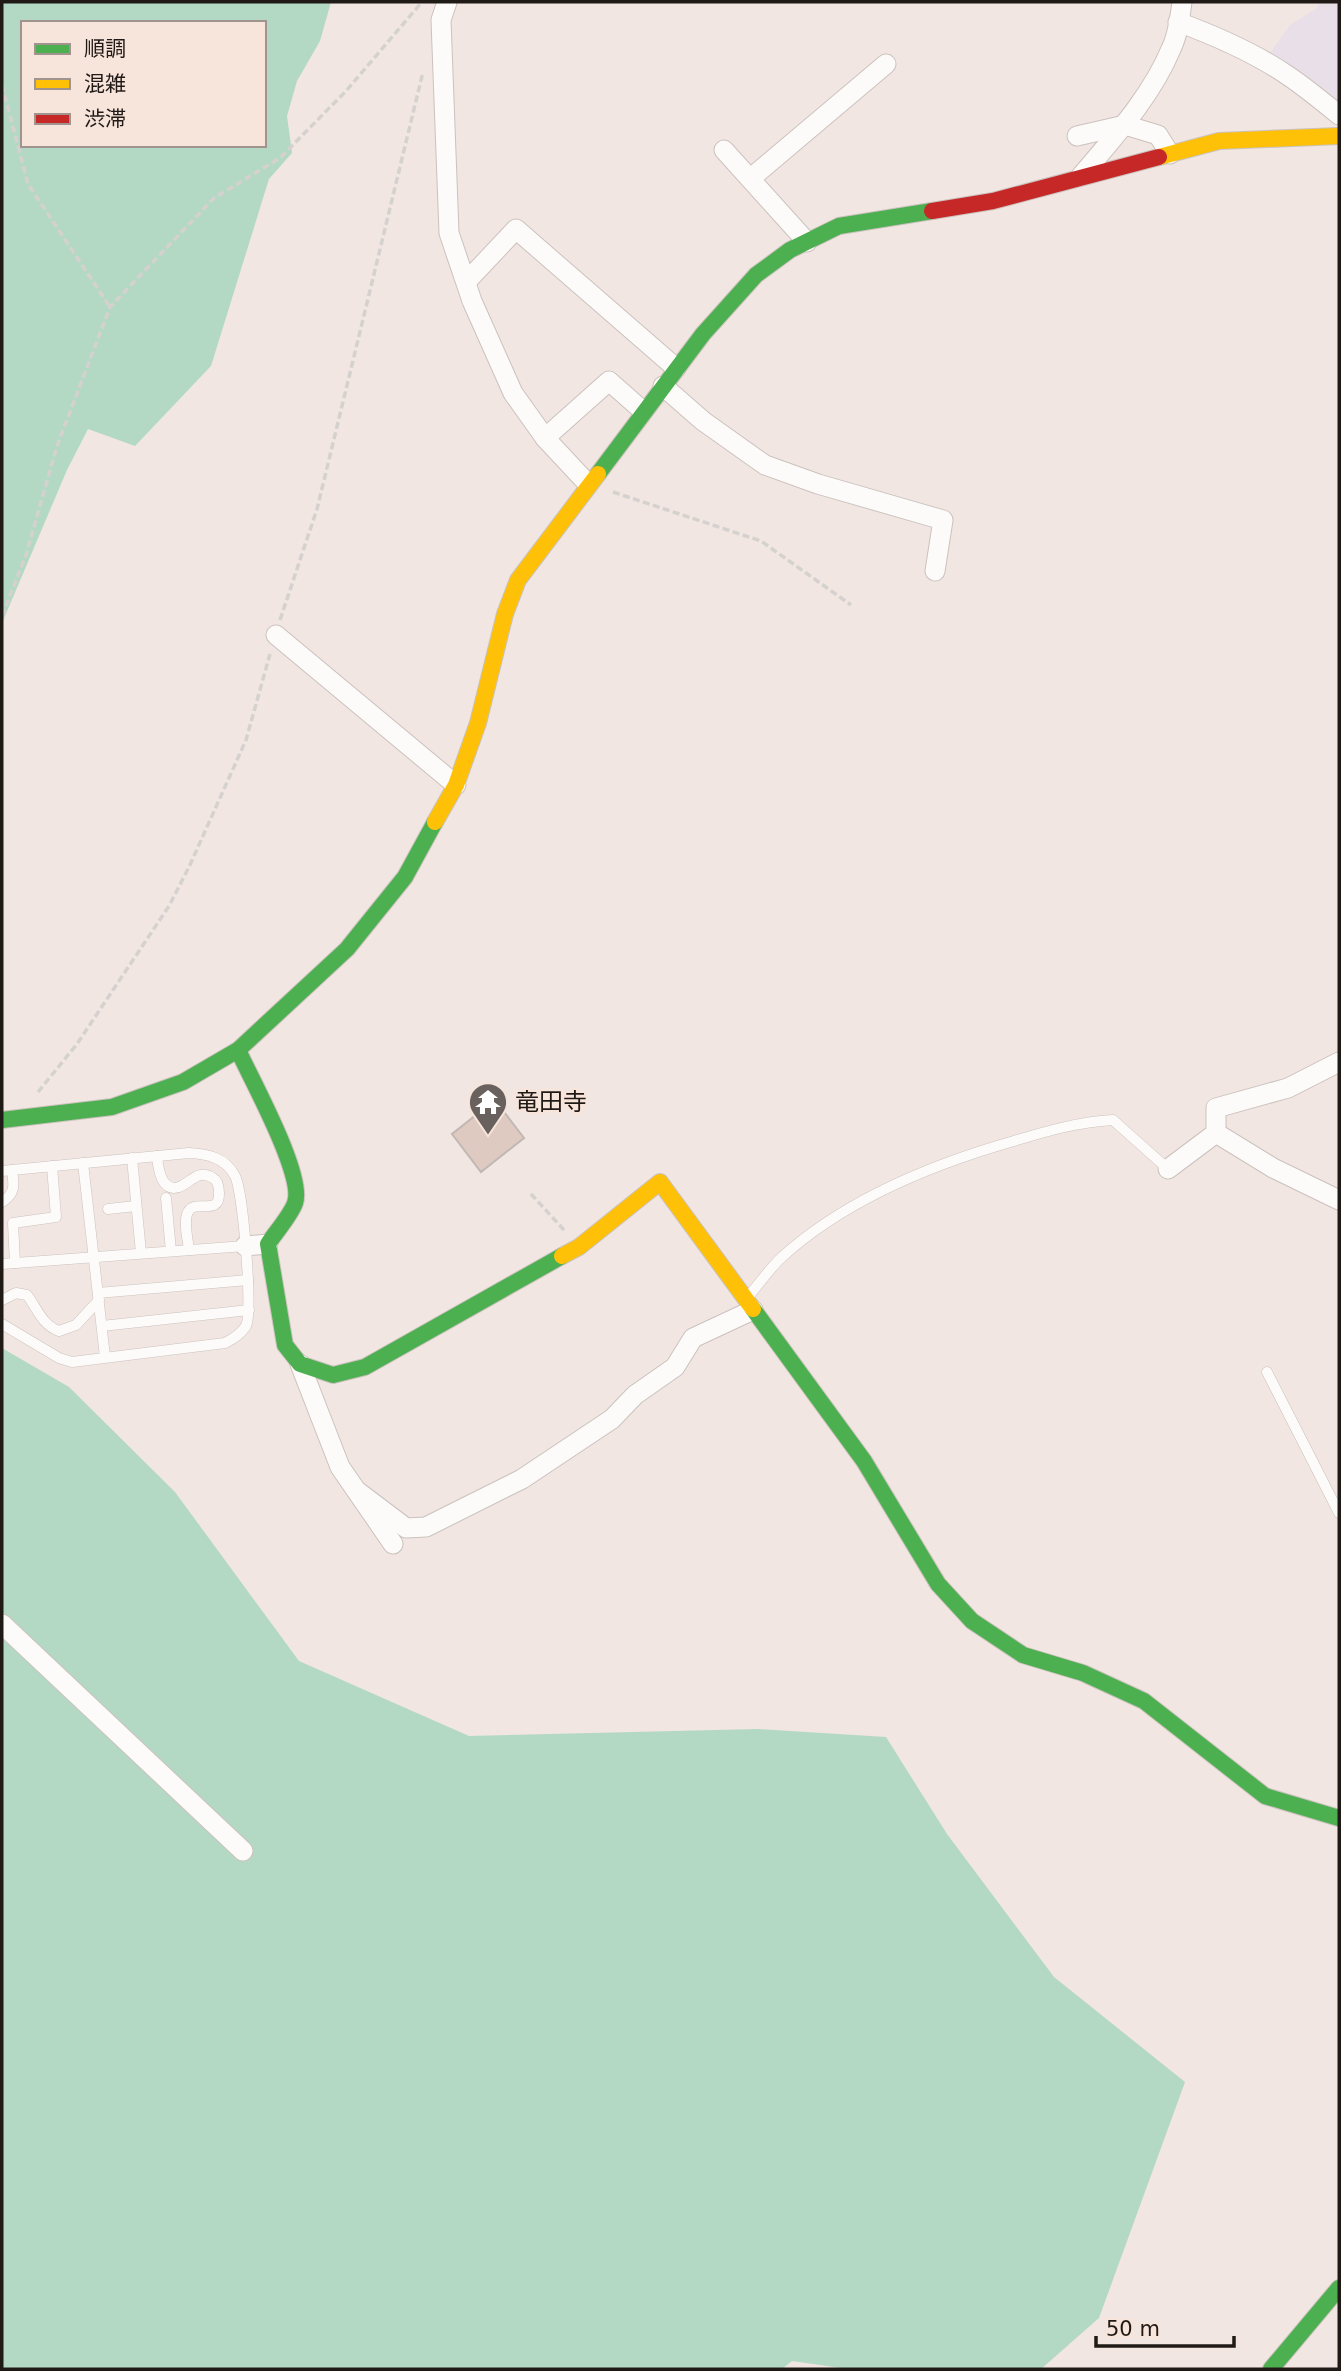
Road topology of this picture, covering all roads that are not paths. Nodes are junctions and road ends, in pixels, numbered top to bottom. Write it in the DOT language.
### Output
graph roads {
  1 [pos="447,2"];
  2 [pos="1181,2"];
  3 [pos="1178,22"];
  4 [pos="886,64"];
  5 [pos="1339,115"];
  6 [pos="1125,125"];
  7 [pos="1077,136"];
  8 [pos="1339,136"];
  9 [pos="724,150"];
  10 [pos="1170,154"];
  11 [pos="1081,176"];
  12 [pos="751,178"];
  13 [pos="807,242"];
  14 [pos="467,281"];
  15 [pos="676,368"];
  16 [pos="663,386"];
  17 [pos="643,411"];
  18 [pos="545,438"];
  19 [pos="588,484"];
  20 [pos="935,571"];
  21 [pos="276,635"];
  22 [pos="456,785"];
  23 [pos="238,1050"];
  24 [pos="1339,1062"];
  25 [pos="9,1119"];
  26 [pos="1216,1133"];
  27 [pos="157,1156"];
  28 [pos="132,1158"];
  29 [pos="83,1163"];
  30 [pos="52,1166"];
  31 [pos="1168,1169"];
  32 [pos="7,1170"];
  33 [pos="166,1198"];
  34 [pos="1339,1200"];
  35 [pos="2,1202"];
  36 [pos="136,1206"];
  37 [pos="108,1209"];
  38 [pos="268,1244"];
  39 [pos="245,1246"];
  40 [pos="189,1250"];
  41 [pos="171,1251"];
  42 [pos="141,1254"];
  43 [pos="94,1257"];
  44 [pos="15,1263"];
  45 [pos="2,1264"];
  46 [pos="248,1280"];
  47 [pos="99,1296"];
  48 [pos="2,1300"];
  49 [pos="749,1305"];
  50 [pos="249,1310"];
  51 [pos="2,1325"];
  52 [pos="102,1326"];
  53 [pos="105,1357"];
  54 [pos="300,1364"];
  55 [pos="1267,1372"];
  56 [pos="357,1491"];
  57 [pos="1339,1513"];
  58 [pos="393,1544"];
  59 [pos="2,1623"];
  60 [pos="1339,1818"];
  61 [pos="243,1851"];
  62 [pos="1339,2288"];
  63 [pos="1271,2369"];
  1 -- 14 [label="street"];
  2 -- 3 [label="street"];
  3 -- 5 [label="street"];
  3 -- 6 [label="street"];
  4 -- 12 [label="street"];
  6 -- 7 [label="street"];
  6 -- 10 [label="street"];
  6 -- 11 [label="street"];
  8 -- 10 [label="street"];
  9 -- 12 [label="street"];
  10 -- 11 [label="street"];
  11 -- 13 [label="street"];
  12 -- 13 [label="street"];
  13 -- 15 [label="street"];
  14 -- 15 [label="street"];
  14 -- 18 [label="street"];
  15 -- 16 [label="street"];
  16 -- 17 [label="street"];
  16 -- 20 [label="street"];
  17 -- 18 [label="street"];
  17 -- 19 [label="street"];
  18 -- 19 [label="street"];
  19 -- 22 [label="street"];
  21 -- 22 [label="street"];
  22 -- 23 [label="street"];
  23 -- 25 [label="street"];
  23 -- 38 [label="street"];
  24 -- 26 [label="street"];
  26 -- 31 [label="street"];
  26 -- 34 [label="street"];
  27 -- 28 [label="lane"];
  27 -- 39 [label="lane"];
  27 -- 40 [label="lane"];
  28 -- 29 [label="lane"];
  28 -- 36 [label="lane"];
  29 -- 30 [label="lane"];
  29 -- 43 [label="lane"];
  30 -- 32 [label="lane"];
  30 -- 44 [label="lane"];
  31 -- 49 [label="lane"];
  32 -- 35 [label="lane"];
  33 -- 41 [label="lane"];
  36 -- 37 [label="lane"];
  36 -- 42 [label="lane"];
  38 -- 39 [label="street"];
  38 -- 54 [label="street"];
  39 -- 40 [label="lane"];
  39 -- 46 [label="lane"];
  40 -- 41 [label="lane"];
  41 -- 42 [label="lane"];
  42 -- 43 [label="lane"];
  43 -- 44 [label="lane"];
  43 -- 47 [label="lane"];
  44 -- 45 [label="lane"];
  46 -- 47 [label="lane"];
  46 -- 50 [label="lane"];
  47 -- 48 [label="lane"];
  47 -- 52 [label="lane"];
  49 -- 54 [label="street"];
  49 -- 56 [label="street"];
  49 -- 60 [label="street"];
  50 -- 52 [label="lane"];
  50 -- 53 [label="lane"];
  51 -- 53 [label="lane"];
  52 -- 53 [label="lane"];
  54 -- 56 [label="street"];
  55 -- 57 [label="lane"];
  56 -- 58 [label="street"];
  59 -- 61 [label="street"];
  62 -- 63 [label="street"];
}
